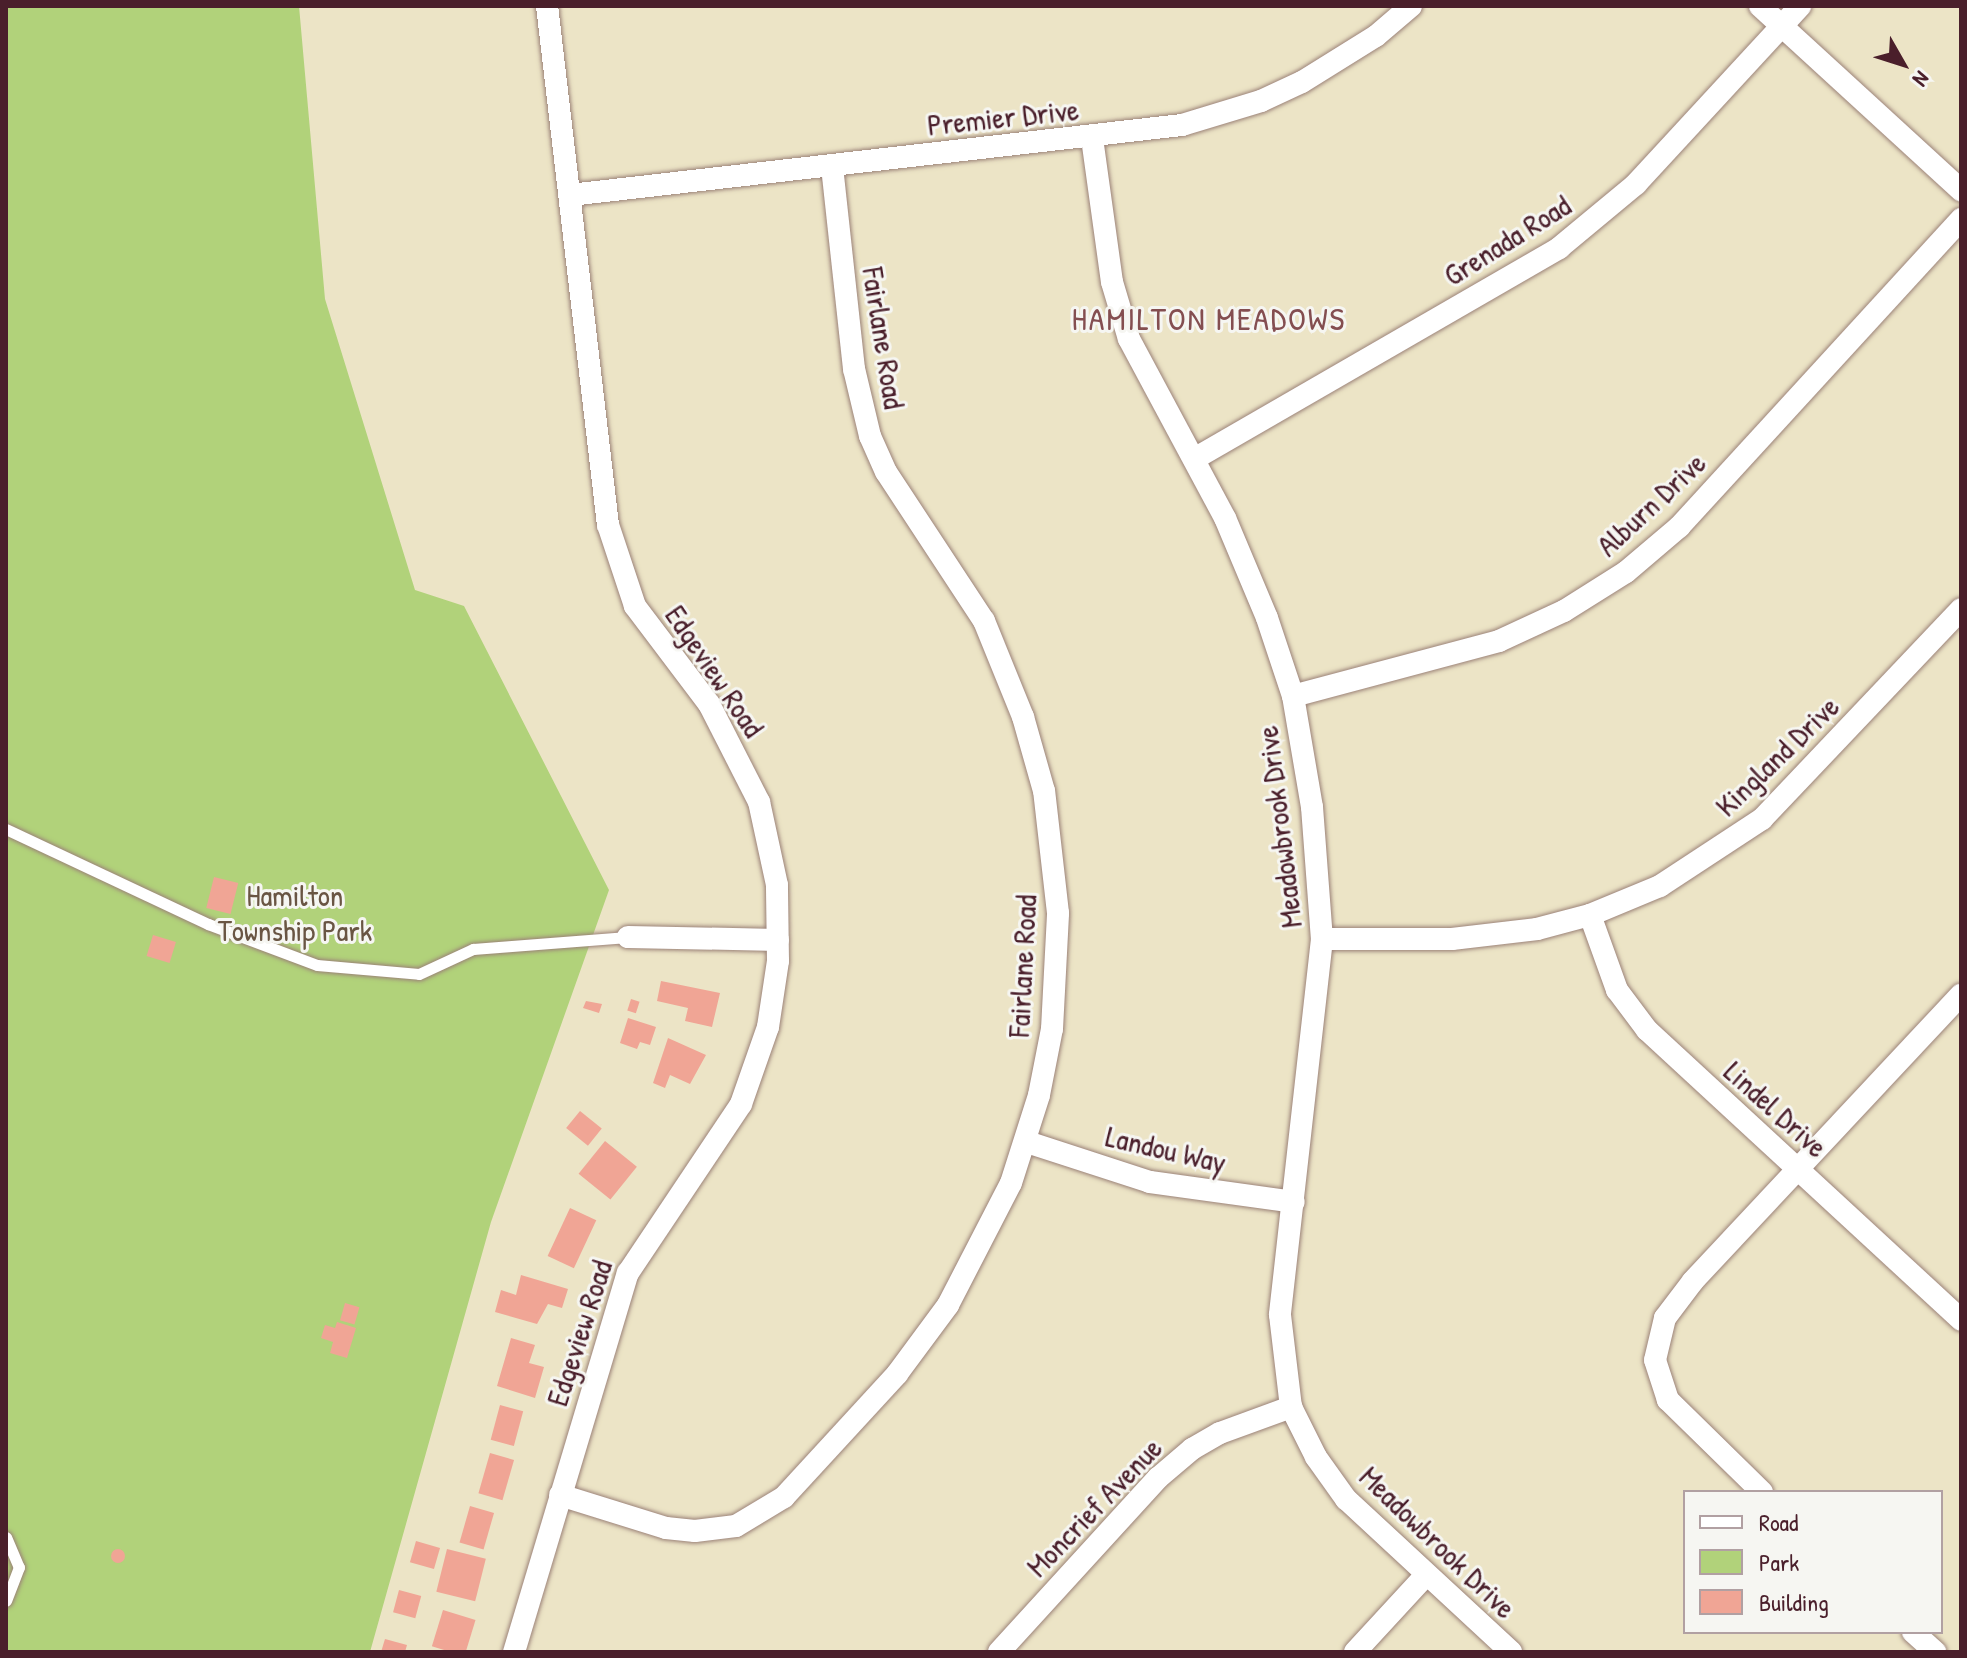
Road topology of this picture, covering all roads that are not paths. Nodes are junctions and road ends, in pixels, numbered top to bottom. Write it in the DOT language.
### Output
graph roads {
  1 [pos="547,6"];
  2 [pos="1411,6"];
  3 [pos="1760,6"];
  4 [pos="1800,6"];
  5 [pos="1783,26"];
  6 [pos="1092,138"];
  7 [pos="832,166"];
  8 [pos="1961,190"];
  9 [pos="570,195"];
  10 [pos="1961,219"];
  11 [pos="1194,459"];
  12 [pos="1961,609"];
  13 [pos="1293,696"];
  14 [pos="6,829"];
  15 [pos="1590,915"];
  16 [pos="628,937"];
  17 [pos="1322,939"];
  18 [pos="778,940"];
  19 [pos="1961,995"];
  20 [pos="1027,1142"];
  21 [pos="1798,1169"];
  22 [pos="1294,1202"];
  23 [pos="1961,1320"];
  24 [pos="1291,1407"];
  25 [pos="1760,1490"];
  26 [pos="560,1495"];
  27 [pos="6,1537"];
  28 [pos="1426,1575"];
  29 [pos="6,1601"];
  30 [pos="1915,1634"];
  31 [pos="514,1652"];
  32 [pos="999,1652"];
  33 [pos="1355,1652"];
  34 [pos="1511,1652"];
  35 [pos="1935,1652"];
  1 -- 9 [label="street, Edgeview Road"];
  2 -- 6 [label="street, Premier Drive"];
  3 -- 5 [label="street"];
  4 -- 5 [label="street, Grenada Road"];
  5 -- 8 [label="street"];
  5 -- 11 [label="street, Grenada Road"];
  6 -- 7 [label="street, Premier Drive"];
  6 -- 11 [label="street, Meadowbrook Drive"];
  7 -- 9 [label="street, Premier Drive"];
  7 -- 20 [label="street, Fairlane Road"];
  9 -- 18 [label="street, Edgeview Road"];
  10 -- 13 [label="street, Alburn Drive"];
  11 -- 13 [label="street, Meadowbrook Drive"];
  12 -- 15 [label="street, Kingland Drive"];
  13 -- 17 [label="street, Meadowbrook Drive"];
  14 -- 16 [label="lane"];
  15 -- 17 [label="street, Kingland Drive"];
  15 -- 21 [label="street, Lindel Drive"];
  16 -- 18 [label="street"];
  17 -- 22 [label="street, Meadowbrook Drive"];
  18 -- 26 [label="street, Edgeview Road"];
  19 -- 21 [label="street"];
  20 -- 22 [label="street, Landou Way"];
  20 -- 26 [label="street, Fairlane Road"];
  21 -- 23 [label="street, Lindel Drive"];
  21 -- 25 [label="street"];
  22 -- 24 [label="street, Meadowbrook Drive"];
  24 -- 28 [label="street, Meadowbrook Drive"];
  24 -- 32 [label="street, Moncrief Avenue"];
  26 -- 31 [label="street, Edgeview Road"];
  27 -- 29 [label="lane"];
  28 -- 33 [label="street"];
  28 -- 34 [label="street, Meadowbrook Drive"];
  30 -- 35 [label="street"];
}
